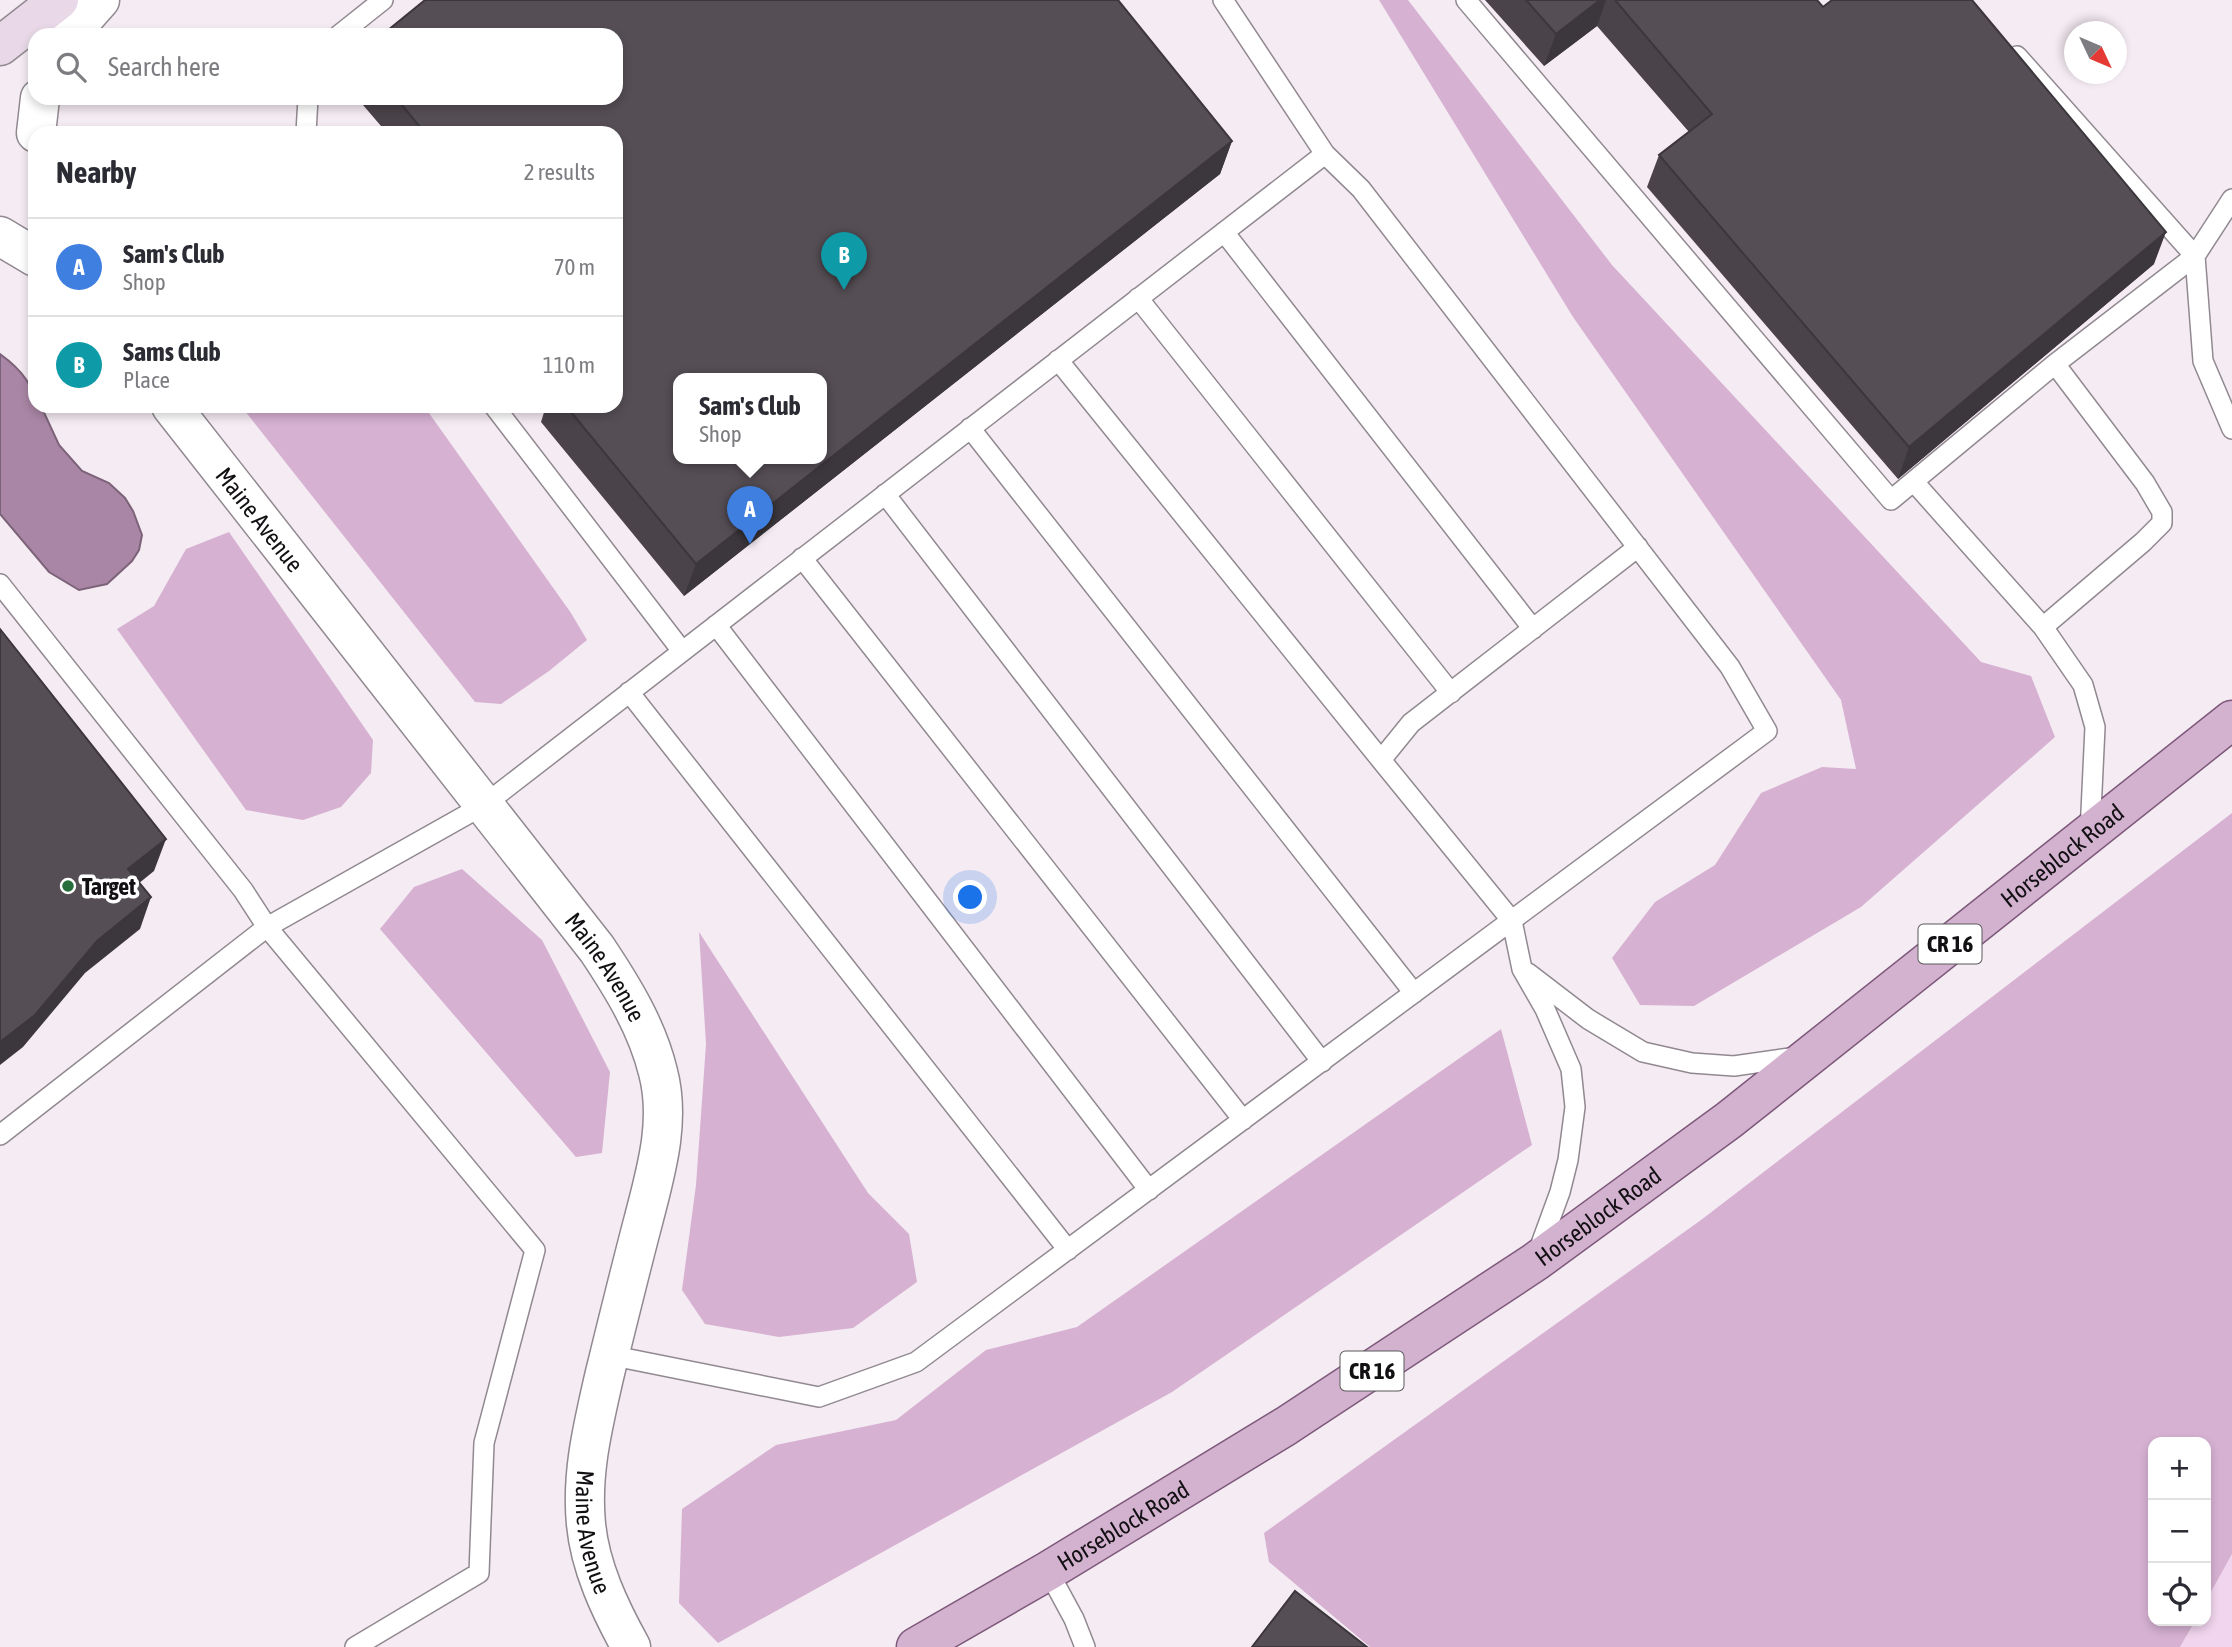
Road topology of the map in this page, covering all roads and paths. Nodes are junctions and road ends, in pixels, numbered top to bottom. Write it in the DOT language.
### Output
graph roads {
  1 [pos="59,0"];
  2 [pos="100,0"];
  3 [pos="383,0"];
  4 [pos="1223,0"];
  5 [pos="1466,0"];
  6 [pos="75,28"];
  7 [pos="348,28"];
  8 [pos="2001,37"];
  9 [pos="0,46"];
  10 [pos="39,105"];
  11 [pos="308,105"];
  12 [pos="37,126"];
  13 [pos="306,126"];
  14 [pos="1325,154"];
  15 [pos="2232,200"];
  16 [pos="1224,232"];
  17 [pos="0,236"];
  18 [pos="28,253"];
  19 [pos="2195,256"];
  20 [pos="1138,298"];
  21 [pos="1058,360"];
  22 [pos="2054,364"];
  23 [pos="176,413"];
  24 [pos="499,413"];
  25 [pos="970,428"];
  26 [pos="2232,429"];
  27 [pos="1914,482"];
  28 [pos="885,494"];
  29 [pos="1638,547"];
  30 [pos="802,558"];
  31 [pos="0,584"];
  32 [pos="716,625"];
  33 [pos="2043,626"];
  34 [pos="1533,629"];
  35 [pos="682,651"];
  36 [pos="629,692"];
  37 [pos="1451,692"];
  38 [pos="2232,720"];
  39 [pos="1381,760"];
  40 [pos="484,805"];
  41 [pos="2090,833"];
  42 [pos="1512,921"];
  43 [pos="267,927"];
  44 [pos="1522,969"];
  45 [pos="1414,993"];
  46 [pos="1809,1056"];
  47 [pos="1322,1062"];
  48 [pos="1243,1120"];
  49 [pos="0,1135"];
  50 [pos="1149,1190"];
  51 [pos="1068,1250"];
  52 [pos="1535,1262"];
  53 [pos="609,1355"];
  54 [pos="1048,1571"];
  55 [pos="355,1647"];
  56 [pos="631,1647"];
  57 [pos="915,1647"];
  58 [pos="1085,1647"];
  1 -- 9 [label="main road"];
  2 -- 6 [label="street"];
  3 -- 7 [label="lane"];
  4 -- 14 [label="lane"];
  5 -- 27 [label="lane"];
  8 -- 19 [label="lane"];
  10 -- 12 [label="street"];
  11 -- 13 [label="lane"];
  14 -- 16 [label="lane"];
  14 -- 29 [label="lane"];
  15 -- 19 [label="lane"];
  16 -- 20 [label="lane"];
  16 -- 34 [label="lane"];
  17 -- 18 [label="street"];
  19 -- 22 [label="lane"];
  19 -- 26 [label="lane"];
  20 -- 21 [label="lane"];
  20 -- 37 [label="lane"];
  21 -- 25 [label="lane"];
  21 -- 39 [label="lane"];
  22 -- 27 [label="lane"];
  22 -- 33 [label="lane"];
  23 -- 40 [label="street, Maine Avenue"];
  24 -- 35 [label="lane"];
  25 -- 28 [label="lane"];
  25 -- 45 [label="lane"];
  27 -- 33 [label="lane"];
  28 -- 30 [label="lane"];
  28 -- 47 [label="lane"];
  29 -- 34 [label="lane"];
  29 -- 42 [label="lane"];
  30 -- 32 [label="lane"];
  30 -- 48 [label="lane"];
  31 -- 43 [label="lane"];
  32 -- 35 [label="lane"];
  32 -- 50 [label="lane"];
  33 -- 41 [label="lane"];
  34 -- 37 [label="lane"];
  35 -- 36 [label="lane"];
  36 -- 40 [label="lane"];
  36 -- 51 [label="lane"];
  37 -- 39 [label="lane"];
  38 -- 41 [label="main road, Horseblock Road / CR 16"];
  39 -- 42 [label="lane"];
  40 -- 43 [label="lane"];
  40 -- 53 [label="street, Maine Avenue"];
  41 -- 46 [label="main road, Horseblock Road / CR 16"];
  42 -- 44 [label="lane"];
  42 -- 45 [label="lane"];
  43 -- 49 [label="lane"];
  43 -- 55 [label="lane"];
  44 -- 46 [label="lane"];
  44 -- 52 [label="lane"];
  45 -- 47 [label="lane"];
  46 -- 52 [label="main road, Horseblock Road / CR 16"];
  47 -- 48 [label="lane"];
  48 -- 50 [label="lane"];
  50 -- 51 [label="lane"];
  51 -- 53 [label="lane"];
  52 -- 54 [label="main road, Horseblock Road / CR 16"];
  53 -- 56 [label="street, Maine Avenue"];
  54 -- 57 [label="main road, Horseblock Road / CR 16"];
  54 -- 58 [label="lane"];
}
